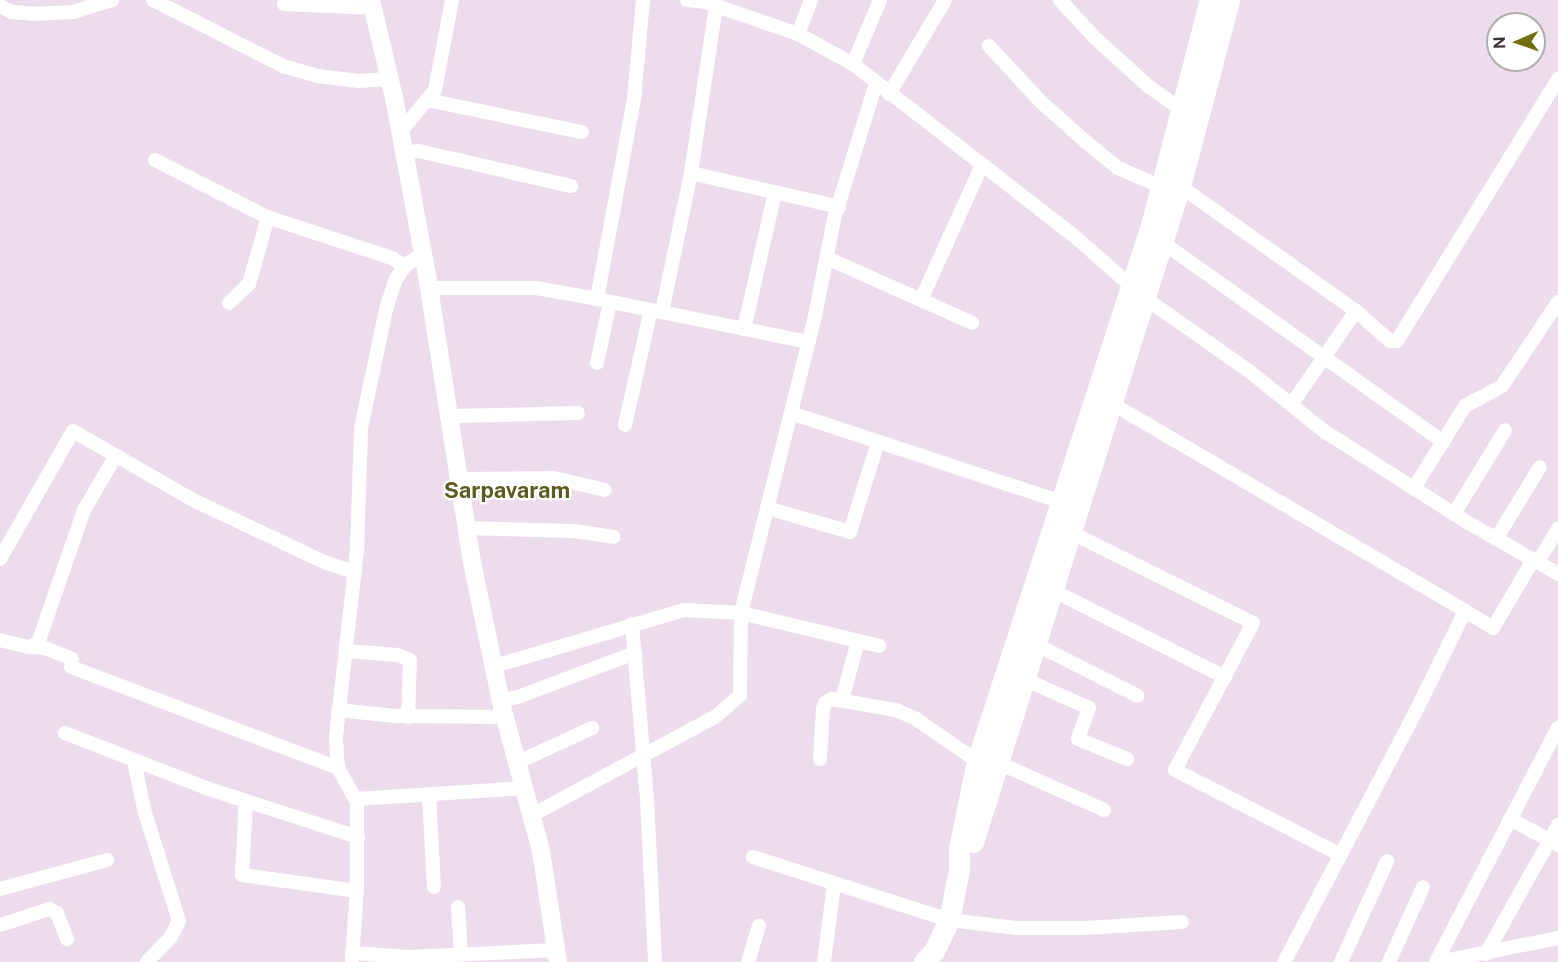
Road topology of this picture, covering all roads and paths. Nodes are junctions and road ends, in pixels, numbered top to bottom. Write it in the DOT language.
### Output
graph roads {
  1 [pos="112,0"];
  2 [pos="153,0"];
  3 [pos="452,0"];
  4 [pos="643,0"];
  5 [pos="687,0"];
  6 [pos="811,0"];
  7 [pos="880,0"];
  8 [pos="945,0"];
  9 [pos="1060,0"];
  10 [pos="1210,0"];
  11 [pos="1228,0"];
  12 [pos="284,4"];
  13 [pos="372,4"];
  14 [pos="0,6"];
  15 [pos="716,6"];
  16 [pos="738,6"];
  17 [pos="798,34"];
  18 [pos="989,46"];
  19 [pos="854,64"];
  20 [pos="390,79"];
  21 [pos="1558,79"];
  22 [pos="876,83"];
  23 [pos="889,94"];
  24 [pos="427,100"];
  25 [pos="1182,110"];
  26 [pos="401,131"];
  27 [pos="582,132"];
  28 [pos="404,153"];
  29 [pos="155,160"];
  30 [pos="982,165"];
  31 [pos="691,173"];
  32 [pos="571,186"];
  33 [pos="1171,186"];
  34 [pos="775,193"];
  35 [pos="839,207"];
  36 [pos="268,217"];
  37 [pos="1162,242"];
  38 [pos="423,253"];
  39 [pos="827,258"];
  40 [pos="405,266"];
  41 [pos="429,288"];
  42 [pos="1137,292"];
  43 [pos="921,300"];
  44 [pos="604,301"];
  45 [pos="1558,302"];
  46 [pos="229,303"];
  47 [pos="657,311"];
  48 [pos="1356,311"];
  49 [pos="972,323"];
  50 [pos="744,329"];
  51 [pos="809,342"];
  52 [pos="1324,358"];
  53 [pos="597,363"];
  54 [pos="1112,403"];
  55 [pos="1291,405"];
  56 [pos="578,413"];
  57 [pos="791,413"];
  58 [pos="450,416"];
  59 [pos="625,425"];
  60 [pos="1505,430"];
  61 [pos="878,442"];
  62 [pos="1443,442"];
  63 [pos="115,457"];
  64 [pos="1540,467"];
  65 [pos="460,479"];
  66 [pos="1414,488"];
  67 [pos="605,489"];
  68 [pos="1062,502"];
  69 [pos="767,508"];
  70 [pos="1454,514"];
  71 [pos="467,528"];
  72 [pos="1558,529"];
  73 [pos="1070,532"];
  74 [pos="614,537"];
  75 [pos="1496,539"];
  76 [pos="0,559"];
  77 [pos="1535,561"];
  78 [pos="355,572"];
  79 [pos="1558,574"];
  80 [pos="1052,590"];
  81 [pos="1465,611"];
  82 [pos="741,613"];
  83 [pos="632,624"];
  84 [pos="0,640"];
  85 [pos="858,641"];
  86 [pos="1035,644"];
  87 [pos="879,646"];
  88 [pos="33,647"];
  89 [pos="346,651"];
  90 [pos="635,653"];
  91 [pos="495,666"];
  92 [pos="1225,677"];
  93 [pos="1024,679"];
  94 [pos="1138,696"];
  95 [pos="842,700"];
  96 [pos="502,709"];
  97 [pos="338,710"];
  98 [pos="408,717"];
  99 [pos="592,728"];
  100 [pos="1558,728"];
  101 [pos="65,733"];
  102 [pos="643,758"];
  103 [pos="820,759"];
  104 [pos="1127,759"];
  105 [pos="134,761"];
  106 [pos="977,761"];
  107 [pos="516,763"];
  108 [pos="999,763"];
  109 [pos="338,768"];
  110 [pos="525,789"];
  111 [pos="429,795"];
  112 [pos="356,799"];
  113 [pos="246,801"];
  114 [pos="1104,810"];
  115 [pos="532,815"];
  116 [pos="1510,819"];
  117 [pos="1558,825"];
  118 [pos="358,837"];
  119 [pos="1553,843"];
  120 [pos="1341,855"];
  121 [pos="753,857"];
  122 [pos="107,860"];
  123 [pos="1387,861"];
  124 [pos="959,869"];
  125 [pos="834,884"];
  126 [pos="434,887"];
  127 [pos="1423,888"];
  128 [pos="0,889"];
  129 [pos="357,891"];
  130 [pos="458,907"];
  131 [pos="949,920"];
  132 [pos="1182,922"];
  133 [pos="0,925"];
  134 [pos="759,926"];
  135 [pos="1558,926"];
  136 [pos="67,939"];
  137 [pos="1554,940"];
  138 [pos="1486,954"];
  139 [pos="461,955"];
  140 [pos="557,956"];
  141 [pos="352,958"];
  142 [pos="147,962"];
  143 [pos="655,962"];
  144 [pos="748,962"];
  145 [pos="824,962"];
  146 [pos="924,962"];
  147 [pos="1284,962"];
  148 [pos="1341,962"];
  149 [pos="1389,962"];
  150 [pos="1437,962"];
  1 -- 14 [label="street"];
  2 -- 20 [label="street"];
  3 -- 24 [label="street"];
  4 -- 44 [label="street"];
  5 -- 15 [label="street"];
  6 -- 17 [label="street"];
  7 -- 19 [label="street"];
  8 -- 23 [label="street"];
  9 -- 25 [label="street"];
  10 -- 25 [label="main road"];
  11 -- 33 [label="main road"];
  12 -- 13 [label="street"];
  13 -- 20 [label="main road"];
  15 -- 16 [label="street"];
  15 -- 31 [label="street"];
  16 -- 17 [label="street"];
  17 -- 19 [label="street"];
  18 -- 33 [label="street"];
  19 -- 22 [label="street"];
  20 -- 26 [label="main road"];
  21 -- 48 [label="street"];
  22 -- 23 [label="street"];
  22 -- 35 [label="street"];
  23 -- 30 [label="street"];
  24 -- 26 [label="street"];
  24 -- 27 [label="street"];
  25 -- 33 [label="main road"];
  26 -- 28 [label="main road"];
  28 -- 32 [label="street"];
  28 -- 38 [label="main road"];
  29 -- 36 [label="street"];
  30 -- 42 [label="street"];
  30 -- 43 [label="street"];
  31 -- 34 [label="street"];
  31 -- 47 [label="street"];
  33 -- 37 [label="main road"];
  33 -- 42 [label="main road"];
  33 -- 48 [label="street"];
  34 -- 35 [label="street"];
  34 -- 50 [label="street"];
  35 -- 39 [label="street"];
  36 -- 40 [label="street"];
  36 -- 46 [label="street"];
  37 -- 42 [label="main road"];
  37 -- 52 [label="street"];
  38 -- 40 [label="street"];
  38 -- 41 [label="main road"];
  39 -- 43 [label="street"];
  39 -- 51 [label="street"];
  40 -- 78 [label="street"];
  41 -- 44 [label="street"];
  41 -- 58 [label="main road"];
  42 -- 54 [label="main road"];
  42 -- 55 [label="street"];
  42 -- 68 [label="main road"];
  43 -- 49 [label="street"];
  44 -- 47 [label="street"];
  44 -- 53 [label="street"];
  45 -- 62 [label="street"];
  47 -- 50 [label="street"];
  47 -- 59 [label="street"];
  48 -- 52 [label="street"];
  50 -- 51 [label="street"];
  51 -- 57 [label="street"];
  52 -- 55 [label="street"];
  52 -- 62 [label="street"];
  54 -- 73 [label="main road"];
  54 -- 81 [label="street"];
  55 -- 66 [label="street"];
  56 -- 58 [label="street"];
  57 -- 61 [label="street"];
  57 -- 69 [label="street"];
  58 -- 65 [label="main road"];
  60 -- 70 [label="street"];
  61 -- 68 [label="street"];
  61 -- 69 [label="street"];
  62 -- 66 [label="street"];
  63 -- 76 [label="street"];
  63 -- 78 [label="street"];
  63 -- 88 [label="street"];
  64 -- 75 [label="street"];
  65 -- 67 [label="street"];
  65 -- 71 [label="main road"];
  66 -- 70 [label="street"];
  68 -- 106 [label="main road"];
  69 -- 82 [label="street"];
  70 -- 75 [label="street"];
  71 -- 74 [label="street"];
  71 -- 91 [label="main road"];
  72 -- 77 [label="street"];
  73 -- 80 [label="main road"];
  73 -- 92 [label="street"];
  75 -- 77 [label="street"];
  77 -- 79 [label="street"];
  77 -- 81 [label="street"];
  78 -- 89 [label="street"];
  80 -- 86 [label="main road"];
  80 -- 92 [label="street"];
  81 -- 120 [label="street"];
  82 -- 83 [label="street"];
  82 -- 85 [label="street"];
  82 -- 102 [label="street"];
  83 -- 90 [label="street"];
  83 -- 91 [label="street"];
  84 -- 88 [label="street"];
  85 -- 87 [label="street"];
  85 -- 95 [label="street"];
  86 -- 93 [label="main road"];
  86 -- 94 [label="street"];
  88 -- 109 [label="street"];
  89 -- 97 [label="street"];
  89 -- 98 [label="street"];
  90 -- 96 [label="street"];
  90 -- 102 [label="street"];
  91 -- 96 [label="main road"];
  92 -- 120 [label="street"];
  93 -- 104 [label="street"];
  93 -- 108 [label="main road"];
  95 -- 103 [label="street"];
  95 -- 106 [label="street"];
  96 -- 98 [label="street"];
  96 -- 107 [label="main road"];
  97 -- 98 [label="street"];
  97 -- 109 [label="street"];
  99 -- 107 [label="street"];
  100 -- 116 [label="street"];
  101 -- 105 [label="street"];
  102 -- 115 [label="street"];
  102 -- 143 [label="street"];
  105 -- 113 [label="street"];
  105 -- 142 [label="street"];
  106 -- 124 [label="main road"];
  107 -- 110 [label="main road"];
  108 -- 114 [label="street"];
  108 -- 124 [label="main road"];
  109 -- 112 [label="street"];
  110 -- 111 [label="street"];
  110 -- 115 [label="main road"];
  111 -- 112 [label="street"];
  111 -- 126 [label="street"];
  112 -- 118 [label="street"];
  113 -- 118 [label="street"];
  113 -- 129 [label="street"];
  115 -- 140 [label="main road"];
  116 -- 119 [label="street"];
  116 -- 150 [label="street"];
  117 -- 119 [label="street"];
  118 -- 129 [label="street"];
  119 -- 138 [label="street"];
  120 -- 147 [label="street"];
  121 -- 125 [label="street"];
  122 -- 128 [label="street"];
  123 -- 148 [label="street"];
  124 -- 131 [label="main road"];
  125 -- 131 [label="street"];
  125 -- 145 [label="street"];
  127 -- 149 [label="street"];
  129 -- 141 [label="street"];
  130 -- 139 [label="street"];
  131 -- 132 [label="street"];
  131 -- 146 [label="main road"];
  133 -- 136 [label="street"];
  134 -- 144 [label="street"];
  135 -- 137 [label="street"];
  137 -- 138 [label="street"];
  138 -- 150 [label="street"];
  139 -- 140 [label="street"];
  139 -- 141 [label="street"];
}
